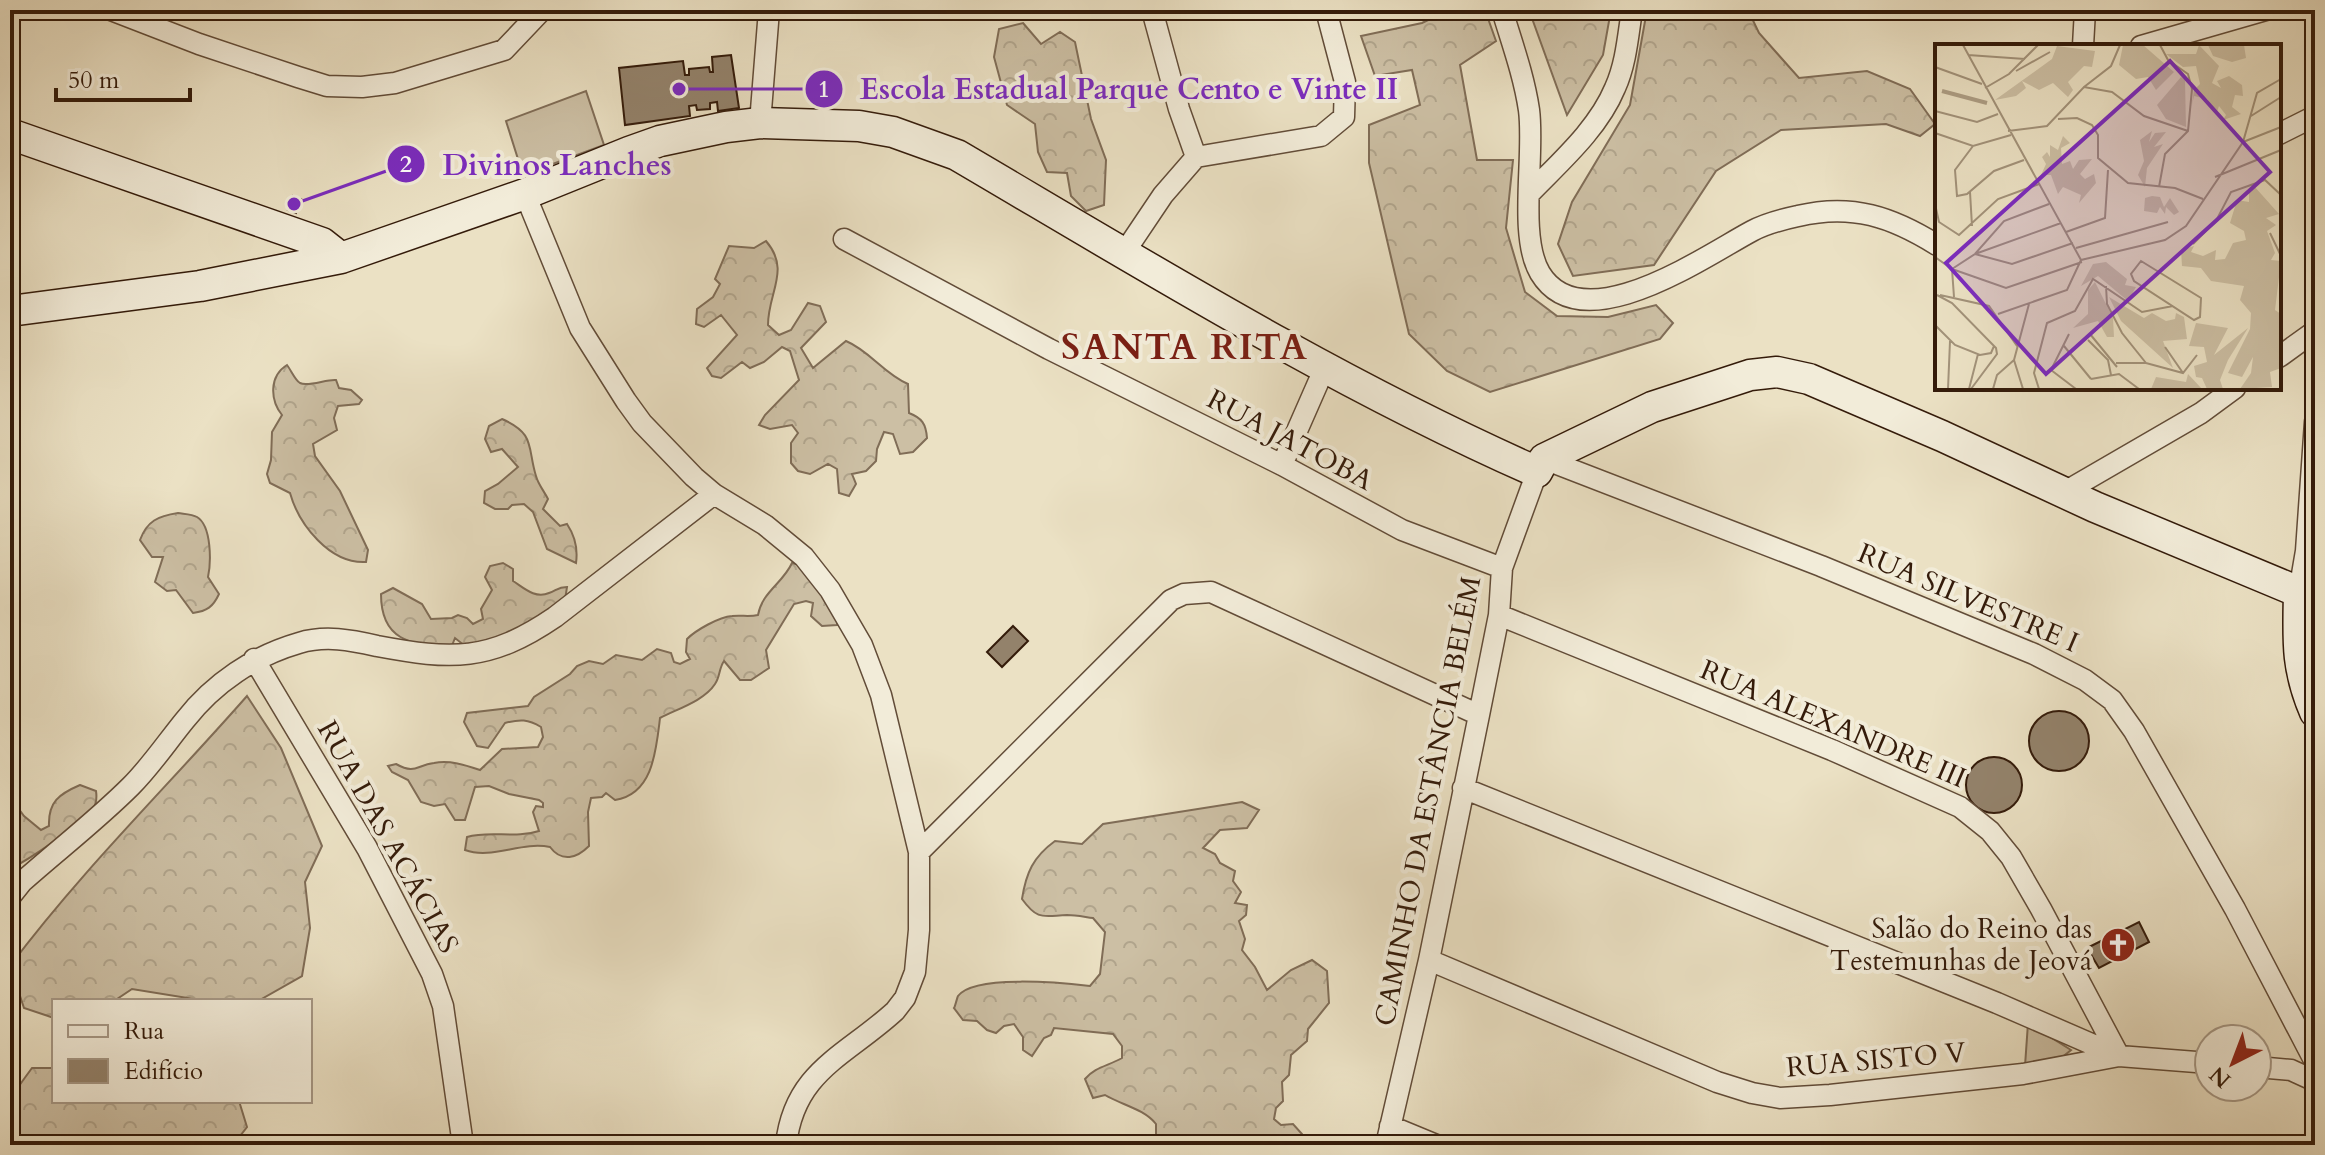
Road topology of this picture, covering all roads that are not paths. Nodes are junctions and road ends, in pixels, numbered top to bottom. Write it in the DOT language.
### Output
graph roads {
  1 [pos="111,10"];
  2 [pos="542,10"];
  3 [pos="769,10"];
  4 [pos="1152,10"];
  5 [pos="1326,10"];
  6 [pos="1502,10"];
  7 [pos="1632,10"];
  8 [pos="2085,10"];
  9 [pos="2266,10"];
  10 [pos="2083,44"];
  11 [pos="2148,44"];
  12 [pos="2315,116"];
  13 [pos="760,123"];
  14 [pos="2281,133"];
  15 [pos="10,134"];
  16 [pos="1196,157"];
  17 [pos="1530,193"];
  18 [pos="525,194"];
  19 [pos="844,239"];
  20 [pos="1935,244"];
  21 [pos="1124,253"];
  22 [pos="341,258"];
  23 [pos="10,311"];
  24 [pos="2315,331"];
  25 [pos="2281,356"];
  26 [pos="1325,367"];
  27 [pos="2232,390"];
  28 [pos="2315,422"];
  29 [pos="1282,465"];
  30 [pos="1540,466"];
  31 [pos="2063,493"];
  32 [pos="714,494"];
  33 [pos="1502,568"];
  34 [pos="2299,592"];
  35 [pos="1499,615"];
  36 [pos="254,659"];
  37 [pos="2315,712"];
  38 [pos="1479,715"];
  39 [pos="1463,788"];
  40 [pos="919,852"];
  41 [pos="10,897"];
  42 [pos="1429,960"];
  43 [pos="2119,1056"];
  44 [pos="2193,1062"];
  45 [pos="2315,1062"];
  46 [pos="2273,1068"];
  47 [pos="2315,1081"];
  48 [pos="1388,1135"];
  49 [pos="463,1145"];
  50 [pos="786,1145"];
  51 [pos="1436,1145"];
  1 -- 2 [label="street"];
  3 -- 13 [label="street"];
  4 -- 16 [label="street"];
  5 -- 16 [label="street"];
  6 -- 17 [label="street"];
  7 -- 17 [label="street"];
  8 -- 10 [label="street"];
  9 -- 11 [label="street"];
  12 -- 14 [label="street"];
  13 -- 18 [label="street"];
  13 -- 21 [label="street"];
  15 -- 22 [label="street"];
  16 -- 21 [label="street"];
  17 -- 20 [label="street"];
  18 -- 22 [label="street"];
  18 -- 32 [label="street"];
  19 -- 29 [label="street, RUA JATOBA"];
  21 -- 26 [label="street"];
  22 -- 23 [label="street"];
  24 -- 25 [label="street"];
  26 -- 29 [label="street"];
  26 -- 30 [label="street"];
  27 -- 31 [label="street"];
  28 -- 34 [label="street"];
  29 -- 33 [label="street, RUA JATOBA"];
  30 -- 31 [label="street"];
  30 -- 33 [label="street, CAMINHO DA ESTÂNCIA BELÉM"];
  30 -- 45 [label="street, RUA SILVESTRE I"];
  31 -- 34 [label="street"];
  32 -- 36 [label="street"];
  32 -- 40 [label="street"];
  33 -- 35 [label="street, CAMINHO DA ESTÂNCIA BELÉM"];
  34 -- 37 [label="street"];
  35 -- 38 [label="street, CAMINHO DA ESTÂNCIA BELÉM"];
  35 -- 43 [label="street, RUA ALEXANDRE III"];
  36 -- 41 [label="street"];
  36 -- 49 [label="street, RUA DAS ACÁCIAS"];
  38 -- 39 [label="street, CAMINHO DA ESTÂNCIA BELÉM"];
  38 -- 40 [label="street"];
  39 -- 42 [label="street, CAMINHO DA ESTÂNCIA BELÉM"];
  39 -- 43 [label="street"];
  40 -- 50 [label="street"];
  42 -- 43 [label="street, RUA SISTO V"];
  42 -- 48 [label="street, CAMINHO DA ESTÂNCIA BELÉM"];
  43 -- 44 [label="street, RUA SISTO V"];
  46 -- 47 [label="street"];
  48 -- 51 [label="street"];
}
